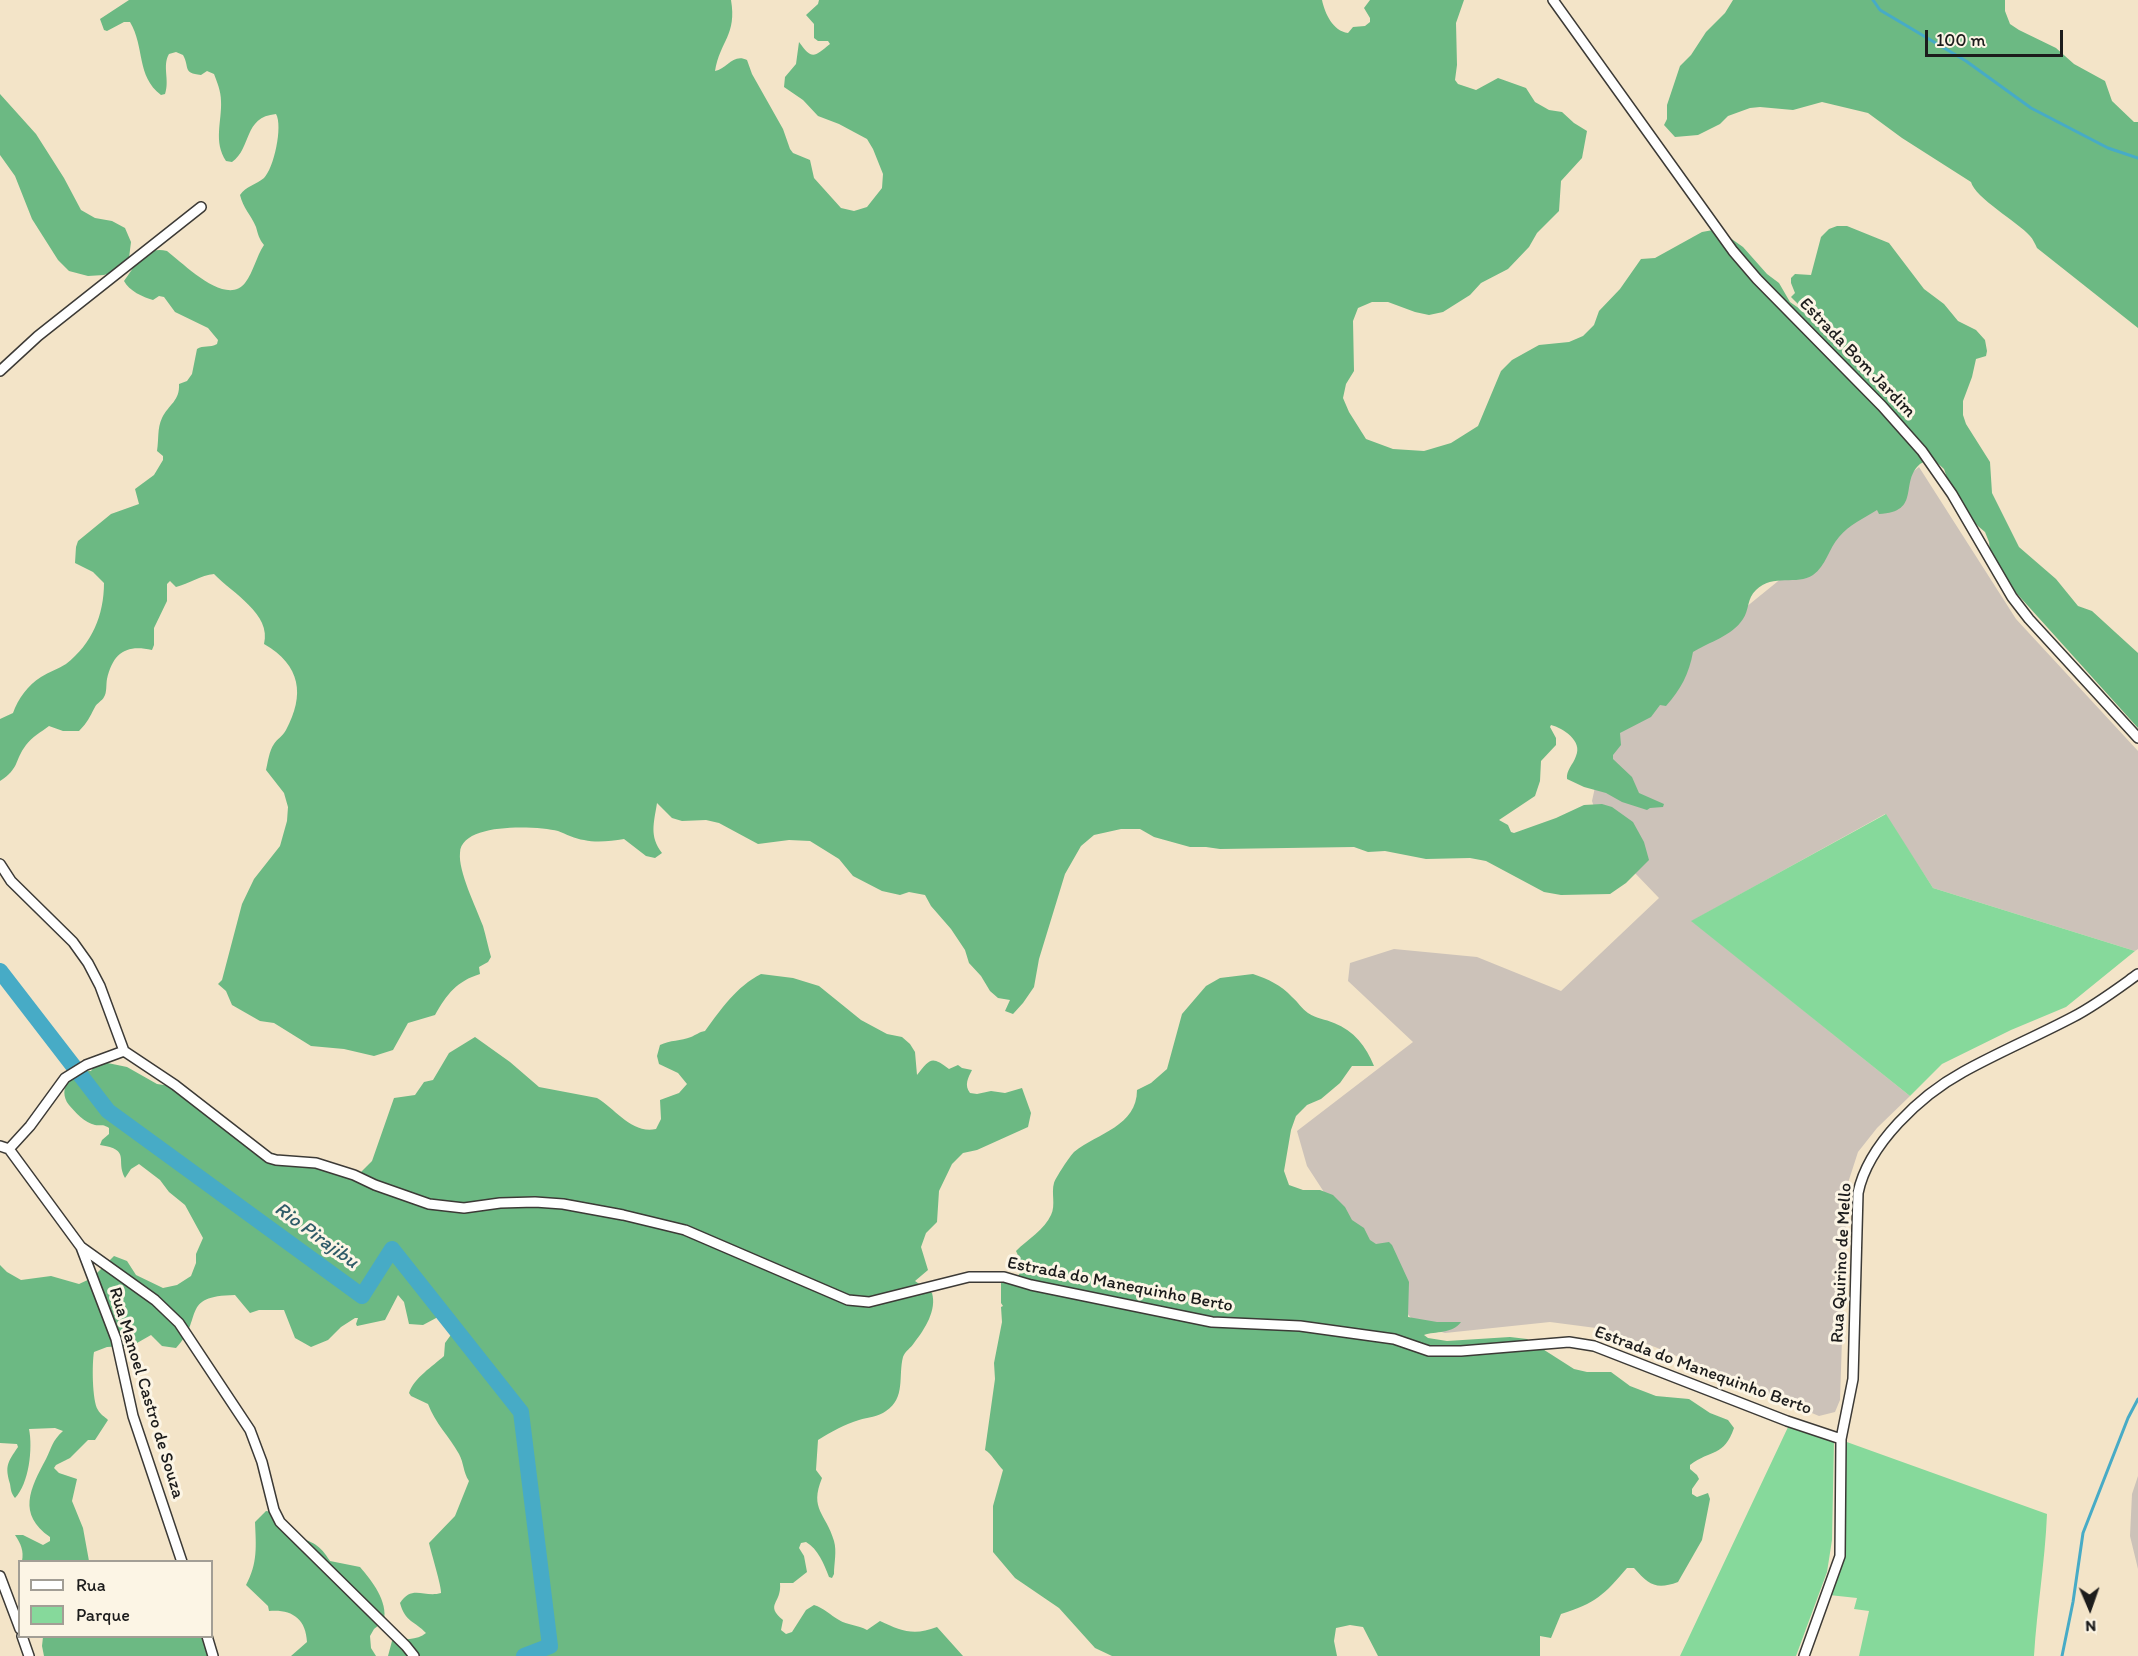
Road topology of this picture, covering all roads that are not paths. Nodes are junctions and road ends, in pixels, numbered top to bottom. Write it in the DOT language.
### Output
graph roads {
  1 [pos="1553,0"];
  2 [pos="201,207"];
  3 [pos="0,371"];
  4 [pos="2138,738"];
  5 [pos="0,864"];
  6 [pos="2138,974"];
  7 [pos="124,1052"];
  8 [pos="5,1148"];
  9 [pos="81,1247"];
  10 [pos="1841,1439"];
  11 [pos="181,1560"];
  12 [pos="0,1576"];
  13 [pos="18,1624"];
  14 [pos="23,1638"];
  15 [pos="208,1638"];
  16 [pos="29,1656"];
  17 [pos="213,1656"];
  18 [pos="414,1656"];
  19 [pos="1804,1656"];
  1 -- 4 [label="street, Estrada Bom Jardim"];
  2 -- 3 [label="street"];
  5 -- 7 [label="street"];
  6 -- 10 [label="street, Rua Quirino de Mello"];
  7 -- 8 [label="street"];
  7 -- 10 [label="street, Estrada do Manequinho Berto"];
  8 -- 9 [label="street, Rua Manoel Castro de Souza"];
  9 -- 11 [label="street, Rua Manoel Castro de Souza"];
  9 -- 18 [label="street"];
  10 -- 19 [label="street, Rua Quirino de Mello"];
  12 -- 13 [label="street"];
  14 -- 16 [label="street"];
  15 -- 17 [label="street"];
}
